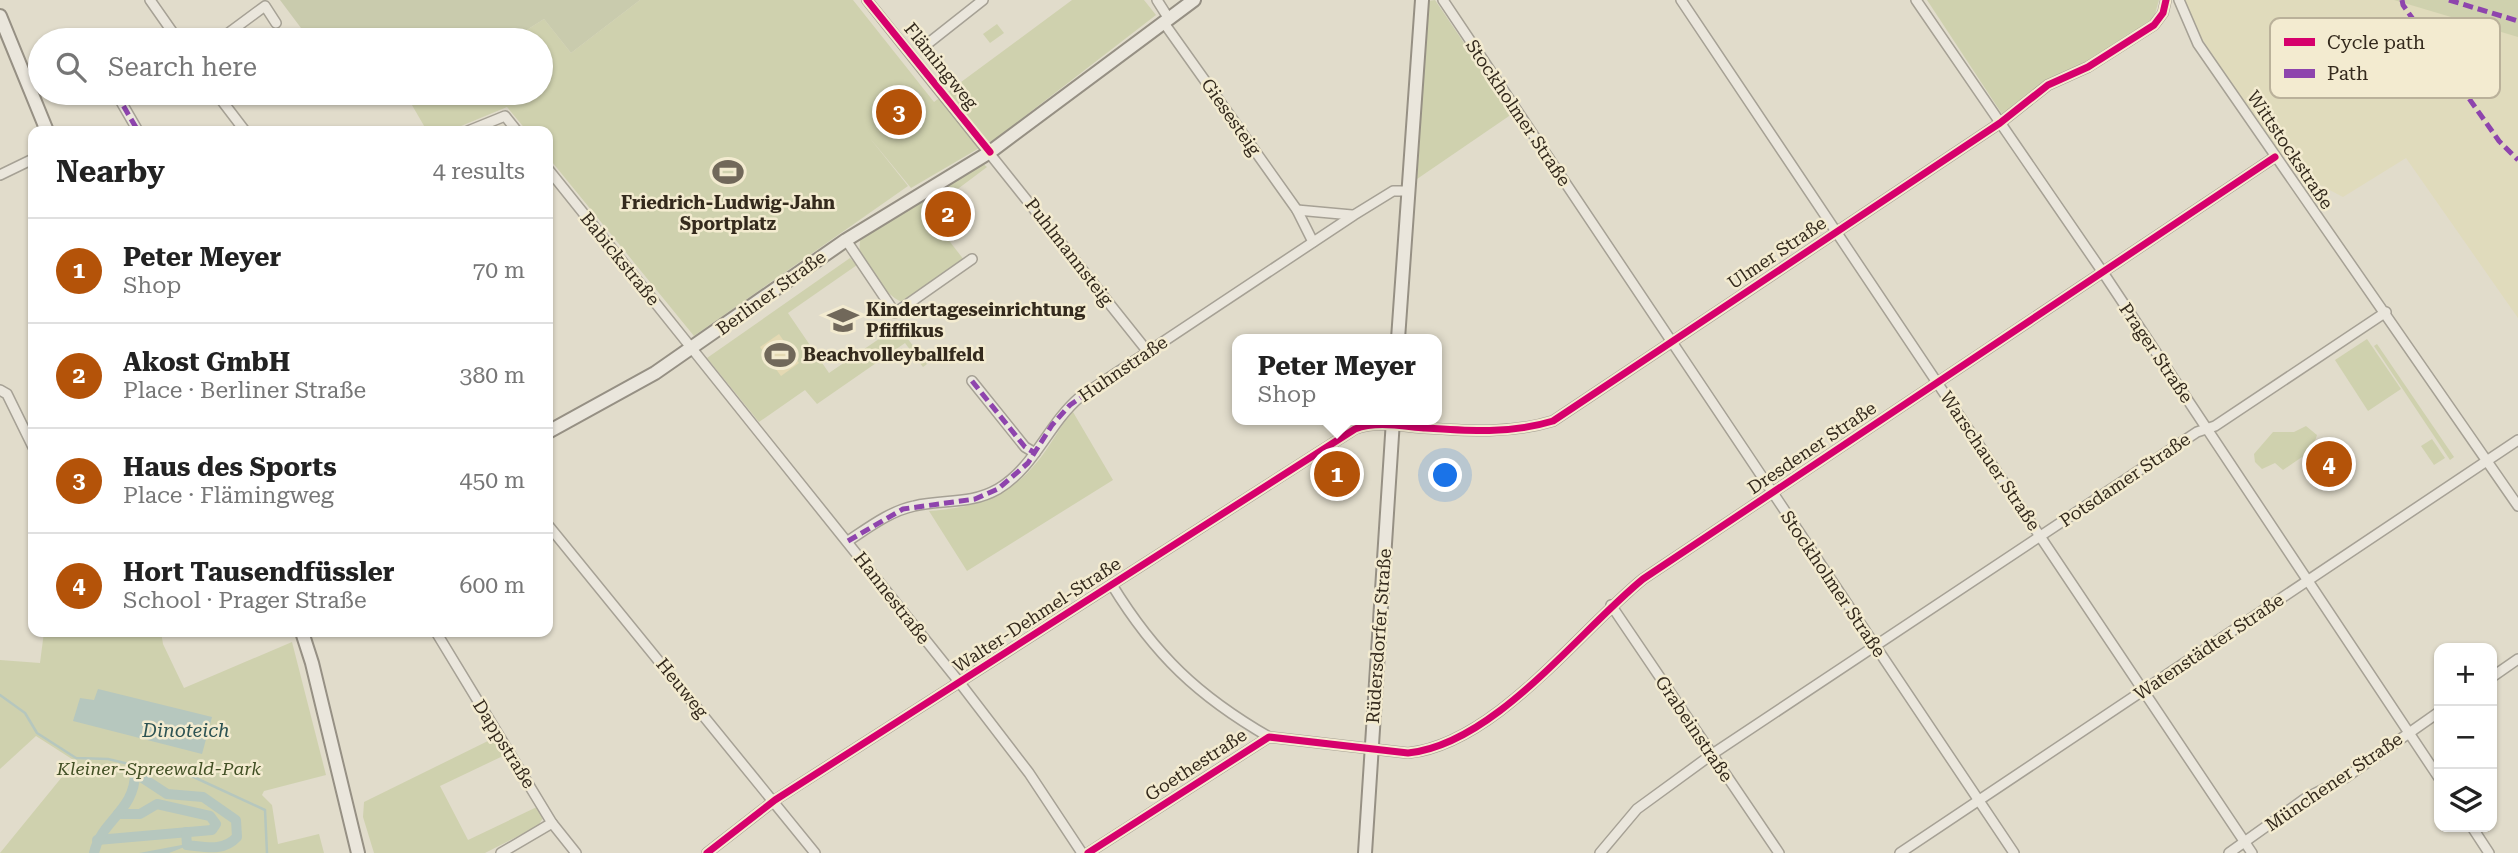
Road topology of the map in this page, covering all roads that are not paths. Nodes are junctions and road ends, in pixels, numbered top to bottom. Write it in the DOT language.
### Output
graph roads {
  1 [pos="150,0"];
  2 [pos="867,0"];
  3 [pos="983,0"];
  4 [pos="1157,0"];
  5 [pos="1194,0"];
  6 [pos="1422,0"];
  7 [pos="1443,0"];
  8 [pos="1681,0"];
  9 [pos="1916,0"];
  10 [pos="2166,0"];
  11 [pos="2179,0"];
  12 [pos="0,16"];
  13 [pos="1167,21"];
  14 [pos="276,23"];
  15 [pos="170,28"];
  16 [pos="235,28"];
  17 [pos="926,44"];
  18 [pos="28,85"];
  19 [pos="36,105"];
  20 [pos="123,105"];
  21 [pos="225,105"];
  22 [pos="2000,123"];
  23 [pos="45,126"];
  24 [pos="135,126"];
  25 [pos="241,126"];
  26 [pos="480,126"];
  27 [pos="513,126"];
  28 [pos="990,152"];
  29 [pos="2275,157"];
  30 [pos="28,161"];
  31 [pos="0,175"];
  32 [pos="553,175"];
  33 [pos="1408,191"];
  34 [pos="1297,210"];
  35 [pos="1354,215"];
  36 [pos="1837,232"];
  37 [pos="846,240"];
  38 [pos="1313,242"];
  39 [pos="972,259"];
  40 [pos="2104,274"];
  41 [pos="2386,312"];
  42 [pos="1398,334"];
  43 [pos="1673,342"];
  44 [pos="692,349"];
  45 [pos="1147,352"];
  46 [pos="972,381"];
  47 [pos="1938,383"];
  48 [pos="0,390"];
  49 [pos="1373,425"];
  50 [pos="1393,425"];
  51 [pos="1416,425"];
  52 [pos="553,429"];
  53 [pos="2206,429"];
  54 [pos="28,436"];
  55 [pos="2518,440"];
  56 [pos="1035,453"];
  57 [pos="2488,461"];
  58 [pos="1773,494"];
  59 [pos="2518,506"];
  60 [pos="553,531"];
  61 [pos="2041,537"];
  62 [pos="848,541"];
  63 [pos="2307,581"];
  64 [pos="1112,585"];
  65 [pos="1611,605"];
  66 [pos="304,637"];
  67 [pos="439,637"];
  68 [pos="1875,648"];
  69 [pos="2518,659"];
  70 [pos="2497,674"];
  71 [pos="960,683"];
  72 [pos="2143,691"];
  73 [pos="2434,716"];
  74 [pos="2409,733"];
  75 [pos="1269,737"];
  76 [pos="1372,751"];
  77 [pos="1712,755"];
  78 [pos="2434,770"];
  79 [pos="775,800"];
  80 [pos="1979,800"];
  81 [pos="552,823"];
  82 [pos="2475,832"];
  83 [pos="2245,843"];
  84 [pos="358,853"];
  85 [pos="501,853"];
  86 [pos="576,853"];
  87 [pos="707,853"];
  88 [pos="815,853"];
  89 [pos="1082,853"];
  90 [pos="1088,853"];
  91 [pos="1365,853"];
  92 [pos="1600,853"];
  93 [pos="1779,853"];
  94 [pos="1900,853"];
  95 [pos="2014,853"];
  96 [pos="2229,853"];
  97 [pos="2252,853"];
  98 [pos="2489,853"];
  1 -- 15 [label="street"];
  2 -- 28 [label="street, Flämingweg"];
  3 -- 17 [label="street"];
  4 -- 13 [label="street, Giesesteig"];
  5 -- 13 [label="street, Berliner Straße"];
  6 -- 33 [label="street"];
  7 -- 43 [label="street, Stockholmer Straße"];
  8 -- 36 [label="street, Warschauer Straße"];
  9 -- 22 [label="street, Prager Straße"];
  10 -- 22 [label="street, Ulmer Straße"];
  11 -- 29 [label="street, Wittstockstraße"];
  12 -- 18 [label="street"];
  13 -- 28 [label="street, Berliner Straße"];
  13 -- 34 [label="street, Giesesteig"];
  14 -- 16 [label="street"];
  19 -- 23 [label="street"];
  20 -- 24 [label="street"];
  21 -- 25 [label="street"];
  22 -- 36 [label="street, Ulmer Straße"];
  22 -- 40 [label="street, Prager Straße"];
  26 -- 27 [label="street"];
  28 -- 37 [label="street, Berliner Straße"];
  28 -- 45 [label="street, Puhlmannsteig"];
  29 -- 40 [label="street, Dresdener Straße"];
  29 -- 41 [label="street, Wittstockstraße"];
  30 -- 31 [label="street"];
  32 -- 44 [label="street, Babickstraße"];
  33 -- 35 [label="street, Huhnstraße"];
  33 -- 42 [label="street"];
  34 -- 35 [label="street"];
  34 -- 38 [label="street, Giesesteig"];
  35 -- 38 [label="street, Huhnstraße"];
  36 -- 43 [label="street, Ulmer Straße"];
  36 -- 47 [label="street, Warschauer Straße"];
  37 -- 39 [label="street"];
  37 -- 44 [label="street, Berliner Straße"];
  38 -- 45 [label="street, Huhnstraße"];
  40 -- 47 [label="street, Dresdener Straße"];
  40 -- 53 [label="street, Prager Straße"];
  41 -- 53 [label="street, Potsdamer Straße"];
  41 -- 57 [label="street, Wittstockstraße"];
  43 -- 51 [label="street, Ulmer Straße"];
  43 -- 58 [label="street, Stockholmer Straße"];
  44 -- 52 [label="street, Berliner Straße"];
  44 -- 62 [label="street, Hannestraße"];
  45 -- 56 [label="street, Huhnstraße"];
  46 -- 56 [label="street"];
  47 -- 58 [label="street, Dresdener Straße"];
  47 -- 61 [label="street, Warschauer Straße"];
  48 -- 54 [label="street"];
  49 -- 64 [label="street, Walter-Dehmel-Straße"];
  50 -- 76 [label="street, Rüdersdorfer Straße"];
  53 -- 61 [label="street, Potsdamer Straße"];
  53 -- 63 [label="street, Prager Straße"];
  55 -- 57 [label="street, Watenstädter Straße"];
  56 -- 62 [label="street, Huhnstraße"];
  57 -- 59 [label="street, Wittstockstraße"];
  57 -- 63 [label="street, Watenstädter Straße"];
  58 -- 65 [label="street, Dresdener Straße"];
  58 -- 68 [label="street, Stockholmer Straße"];
  60 -- 79 [label="street, Heuweg"];
  61 -- 68 [label="street, Potsdamer Straße"];
  61 -- 72 [label="street, Warschauer Straße"];
  62 -- 71 [label="street, Hannestraße"];
  63 -- 72 [label="street, Watenstädter Straße"];
  63 -- 74 [label="street, Prager Straße"];
  64 -- 71 [label="street, Walter-Dehmel-Straße"];
  64 -- 75 [label="street"];
  65 -- 76 [label="street, Dresdener Straße"];
  65 -- 77 [label="street, Grabeinstraße"];
  66 -- 84 [label="street"];
  67 -- 81 [label="street, Dappstraße"];
  68 -- 77 [label="street, Potsdamer Straße"];
  68 -- 80 [label="street, Stockholmer Straße"];
  69 -- 70 [label="street"];
  71 -- 79 [label="street, Walter-Dehmel-Straße"];
  71 -- 89 [label="street, Hannestraße"];
  72 -- 80 [label="street, Watenstädter Straße"];
  72 -- 83 [label="street, Warschauer Straße"];
  73 -- 74 [label="street, Münchener Straße"];
  74 -- 78 [label="street, Prager Straße"];
  74 -- 83 [label="street, Münchener Straße"];
  75 -- 76 [label="street, Goethestraße"];
  75 -- 90 [label="street, Goethestraße"];
  76 -- 91 [label="street, Rüdersdorfer Straße"];
  77 -- 92 [label="street, Potsdamer Straße"];
  77 -- 93 [label="street, Grabeinstraße"];
  79 -- 87 [label="street, Walter-Dehmel-Straße"];
  79 -- 88 [label="street, Heuweg"];
  80 -- 94 [label="street, Watenstädter Straße"];
  80 -- 95 [label="street, Stockholmer Straße"];
  81 -- 85 [label="street"];
  81 -- 86 [label="street, Dappstraße"];
  82 -- 98 [label="street"];
  83 -- 96 [label="street, Münchener Straße"];
  83 -- 97 [label="street, Warschauer Straße"];
}
